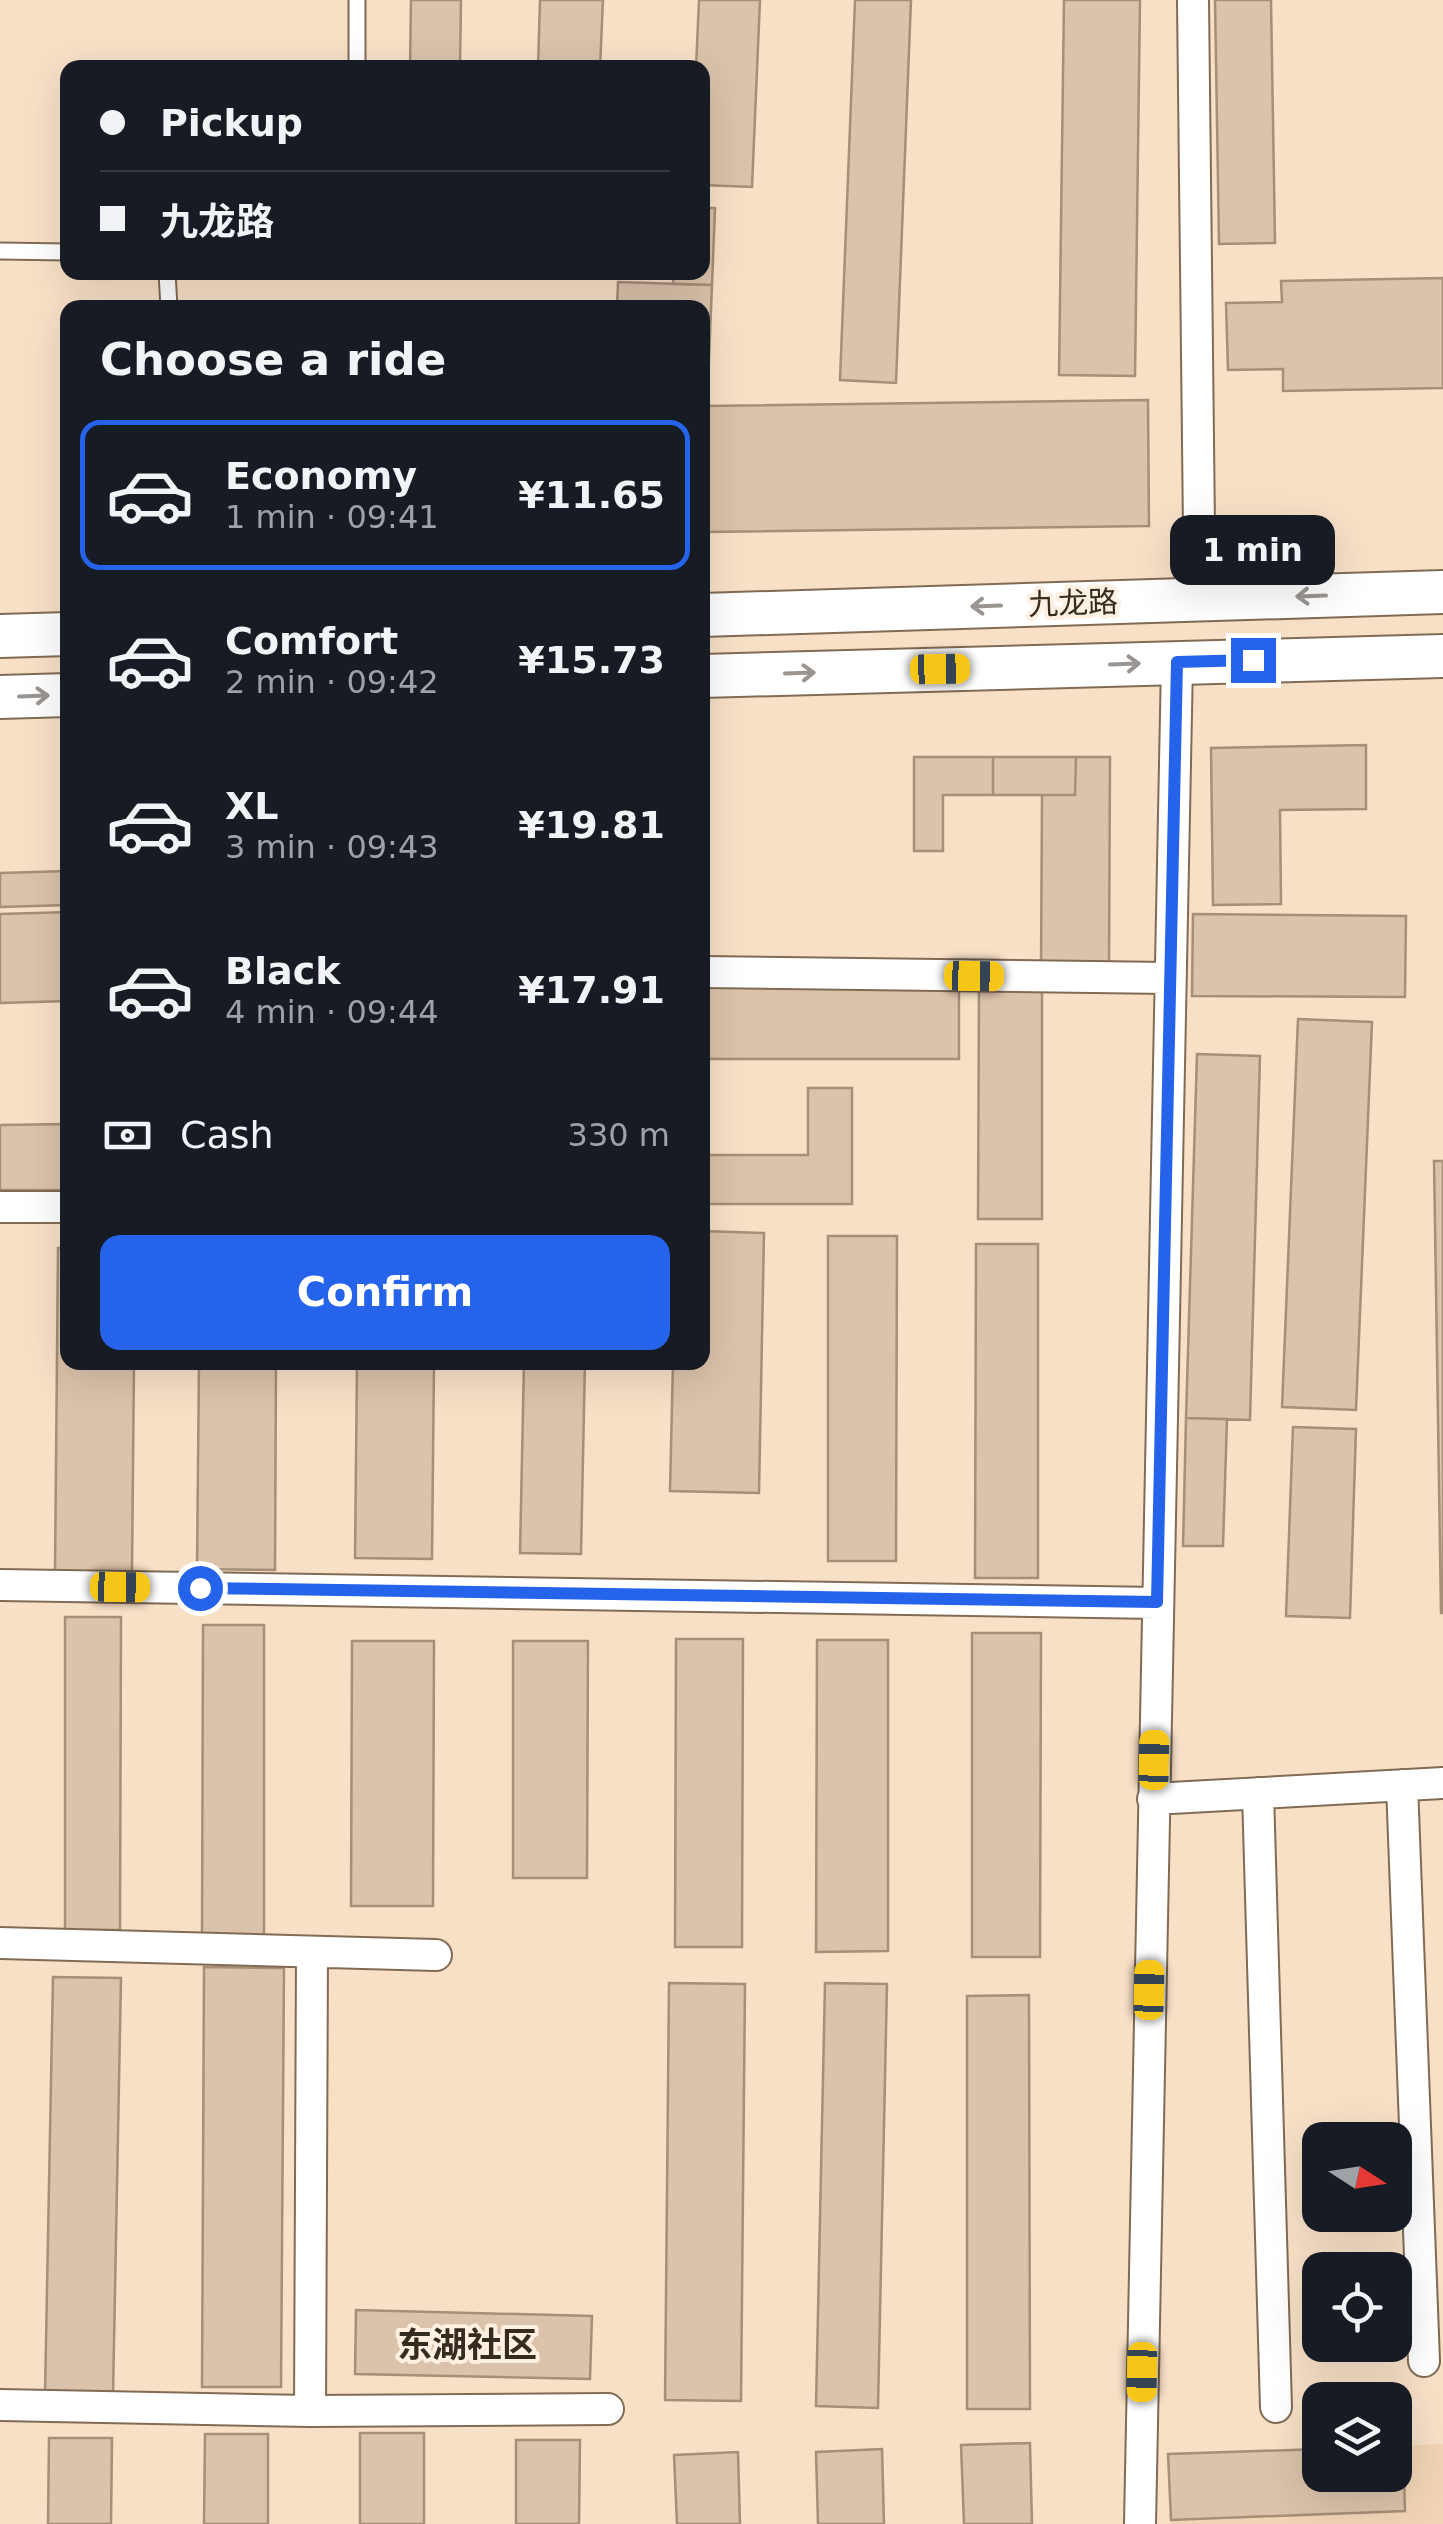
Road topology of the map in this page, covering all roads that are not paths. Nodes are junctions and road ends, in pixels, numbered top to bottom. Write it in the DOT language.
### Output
graph roads {
  1 [pos="358,0"];
  2 [pos="1193,0"];
  3 [pos="357,60"];
  4 [pos="0,251"];
  5 [pos="60,252"];
  6 [pos="1443,592"];
  7 [pos="1188,600"];
  8 [pos="710,615"];
  9 [pos="60,634"];
  10 [pos="0,636"];
  11 [pos="1443,656"];
  12 [pos="1177,662"];
  13 [pos="710,676"];
  14 [pos="60,695"];
  15 [pos="0,697"];
  16 [pos="710,972"];
  17 [pos="1168,978"];
  18 [pos="60,1206"];
  19 [pos="0,1207"];
  20 [pos="0,1585"];
  21 [pos="1157,1602"];
  22 [pos="1443,1783"];
  23 [pos="1402,1785"];
  24 [pos="1258,1793"];
  25 [pos="1152,1799"];
  26 [pos="0,1943"];
  27 [pos="312,1953"];
  28 [pos="436,1955"];
  29 [pos="1424,2360"];
  30 [pos="0,2404"];
  31 [pos="1276,2407"];
  32 [pos="608,2409"];
  33 [pos="310,2411"];
  34 [pos="1140,2524"];
  1 -- 3 [label="lane"];
  2 -- 7 [label="street"];
  4 -- 5 [label="lane"];
  6 -- 7 [label="main road, 九龙路, one-way"];
  7 -- 8 [label="main road, 九龙路, one-way"];
  9 -- 10 [label="main road"];
  11 -- 12 [label="main road, 九龙路"];
  13 -- 12 [label="main road, 九龙路, one-way"];
  12 -- 17 [label="street"];
  15 -- 14 [label="main road, one-way"];
  16 -- 17 [label="street"];
  17 -- 21 [label="street"];
  18 -- 19 [label="street"];
  20 -- 21 [label="street"];
  21 -- 25 [label="street"];
  22 -- 23 [label="street"];
  23 -- 24 [label="street"];
  23 -- 29 [label="street"];
  24 -- 25 [label="street"];
  24 -- 31 [label="street"];
  25 -- 34 [label="street"];
  26 -- 27 [label="street"];
  27 -- 28 [label="street"];
  27 -- 33 [label="street"];
  30 -- 33 [label="street"];
  32 -- 33 [label="street"];
}
